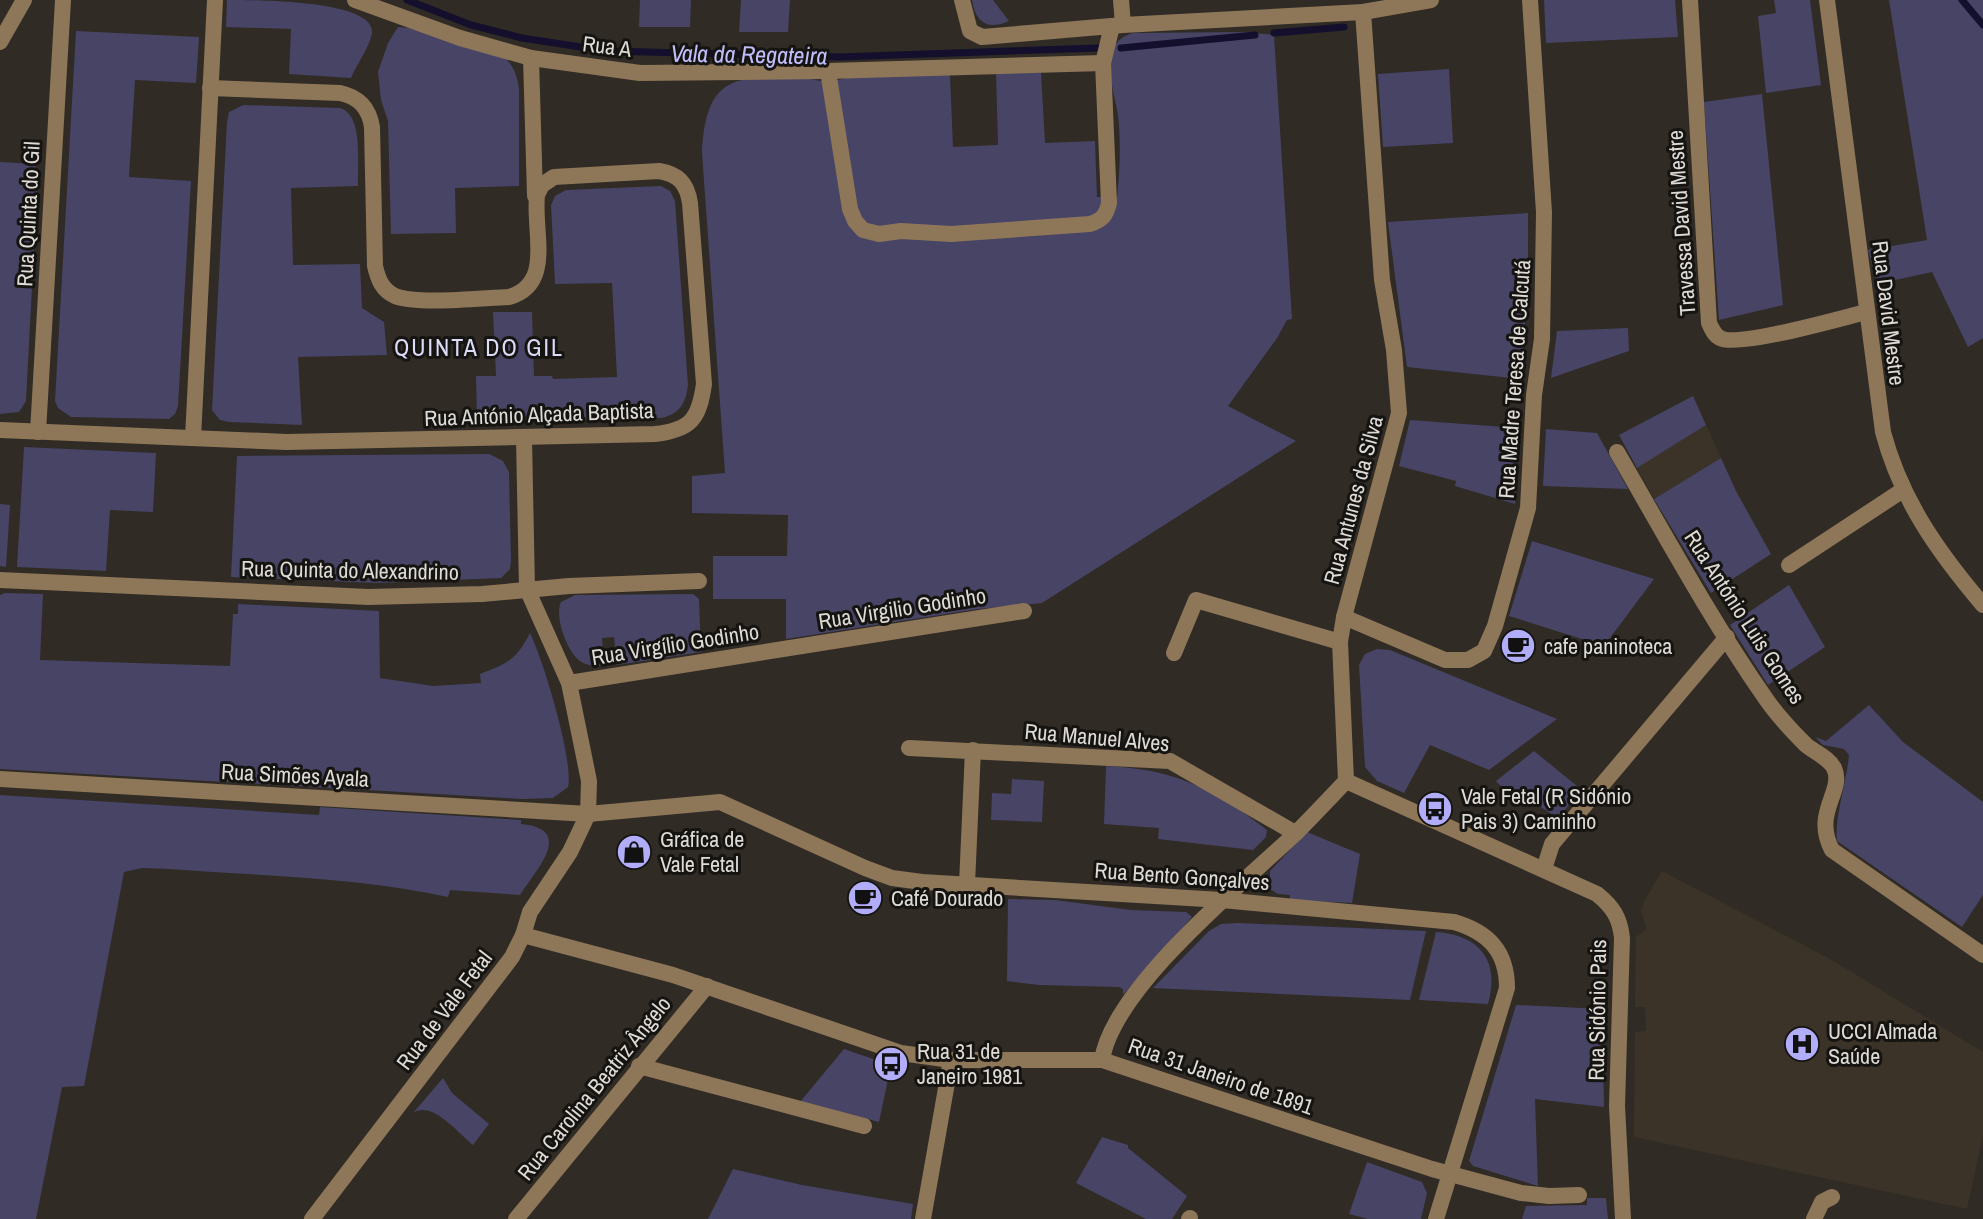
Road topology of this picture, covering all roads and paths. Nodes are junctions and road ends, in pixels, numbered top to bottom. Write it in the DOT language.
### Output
graph roads {
  1 [pos="24,0"];
  2 [pos="63,0"];
  3 [pos="215,0"];
  4 [pos="355,0"];
  5 [pos="962,0"];
  6 [pos="1121,0"];
  7 [pos="1431,0"];
  8 [pos="1530,0"];
  9 [pos="1690,0"];
  10 [pos="1827,0"];
  11 [pos="1295,8"];
  12 [pos="1363,12"];
  13 [pos="1118,25"];
  14 [pos="0,42"];
  15 [pos="531,58"];
  16 [pos="1103,63"];
  17 [pos="828,71"];
  18 [pos="210,88"];
  19 [pos="536,210"];
  20 [pos="1866,312"];
  21 [pos="0,430"];
  22 [pos="38,432"];
  23 [pos="193,438"];
  24 [pos="524,438"];
  25 [pos="1617,452"];
  26 [pos="1903,490"];
  27 [pos="1789,565"];
  28 [pos="0,580"];
  29 [pos="699,581"];
  30 [pos="527,589"];
  31 [pos="1983,605"];
  32 [pos="1024,611"];
  33 [pos="1344,617"];
  34 [pos="1727,637"];
  35 [pos="1340,642"];
  36 [pos="788,649"];
  37 [pos="1174,653"];
  38 [pos="569,683"];
  39 [pos="909,748"];
  40 [pos="973,750"];
  41 [pos="0,779"];
  42 [pos="1346,781"];
  43 [pos="588,814"];
  44 [pos="1295,833"];
  45 [pos="1544,869"];
  46 [pos="967,884"];
  47 [pos="1222,900"];
  48 [pos="523,935"];
  49 [pos="1983,955"];
  50 [pos="707,986"];
  51 [pos="951,1060"];
  52 [pos="1102,1060"];
  53 [pos="639,1066"];
  54 [pos="864,1126"];
  55 [pos="1450,1172"];
  56 [pos="1579,1195"];
  57 [pos="1832,1197"];
  58 [pos="312,1219"];
  59 [pos="516,1219"];
  60 [pos="923,1219"];
  61 [pos="1436,1219"];
  62 [pos="1623,1219"];
  63 [pos="1814,1219"];
  1 -- 14 [label="street"];
  2 -- 22 [label="street, Rua Quinta do Gil"];
  3 -- 18 [label="street"];
  4 -- 15 [label="street, Rua A"];
  5 -- 13 [label="street"];
  6 -- 13 [label="street"];
  7 -- 12 [label="street"];
  8 -- 33 [label="street, Rua Madre Teresa de Calcutá"];
  9 -- 20 [label="street, Travessa David Mestre"];
  10 -- 20 [label="street, Rua David Mestre"];
  11 -- 12 [label="street"];
  11 -- 13 [label="street"];
  12 -- 33 [label="street, Rua Antunes da Silva"];
  13 -- 16 [label="street"];
  15 -- 17 [label="street, Rua A"];
  15 -- 19 [label="street"];
  16 -- 17 [label="street, Rua A"];
  16 -- 17 [label="street"];
  18 -- 19 [label="street"];
  18 -- 23 [label="street"];
  19 -- 24 [label="street, Rua António Alçada Baptista"];
  20 -- 26 [label="street, Rua David Mestre"];
  21 -- 22 [label="street, Rua António Alçada Baptista"];
  22 -- 23 [label="street, Rua António Alçada Baptista"];
  23 -- 24 [label="street, Rua António Alçada Baptista"];
  24 -- 30 [label="street"];
  25 -- 34 [label="street, Rua António Luis Gomes"];
  26 -- 27 [label="street"];
  26 -- 31 [label="street, Rua David Mestre"];
  28 -- 30 [label="street, Rua Quinta do Alexandrino"];
  29 -- 30 [label="street, Rua Quinta do Alexandrino"];
  30 -- 38 [label="street"];
  32 -- 36 [label="street, Rua Virgilio Godinho"];
  33 -- 35 [label="street, Rua Antunes da Silva"];
  34 -- 45 [label="street"];
  34 -- 49 [label="street, Rua António Luis Gomes"];
  35 -- 37 [label="street"];
  35 -- 42 [label="street, Rua Antunes da Silva"];
  36 -- 38 [label="street, Rua Virgílio Godinho"];
  38 -- 43 [label="street"];
  39 -- 40 [label="street, Rua Manuel Alves"];
  40 -- 44 [label="street, Rua Manuel Alves"];
  40 -- 46 [label="street"];
  41 -- 43 [label="street, Rua Simões Ayala"];
  42 -- 44 [label="street"];
  42 -- 45 [label="street, Rua Sidónio Pais"];
  43 -- 46 [label="street, Rua Bento Gonçalves"];
  43 -- 48 [label="street, Rua de Vale Fetal"];
  44 -- 47 [label="street"];
  45 -- 62 [label="street, Rua Sidónio Pais"];
  46 -- 47 [label="street, Rua Bento Gonçalves"];
  47 -- 52 [label="street"];
  47 -- 55 [label="street, Rua Bento Gonçalves"];
  48 -- 50 [label="street, Rua 31 Janeiro de 1891"];
  48 -- 58 [label="street, Rua de Vale Fetal"];
  50 -- 51 [label="street, Rua 31 Janeiro de 1891"];
  50 -- 53 [label="street, Rua Carolina Beatriz Ângelo"];
  51 -- 52 [label="street, Rua 31 Janeiro de 1891"];
  51 -- 60 [label="street"];
  52 -- 55 [label="street, Rua 31 Janeiro de 1891"];
  53 -- 54 [label="street"];
  53 -- 59 [label="street, Rua Carolina Beatriz Ângelo"];
  55 -- 56 [label="street, Rua 31 Janeiro de 1891"];
  55 -- 61 [label="street, Rua Bento Gonçalves"];
  57 -- 63 [label="street"];
}
